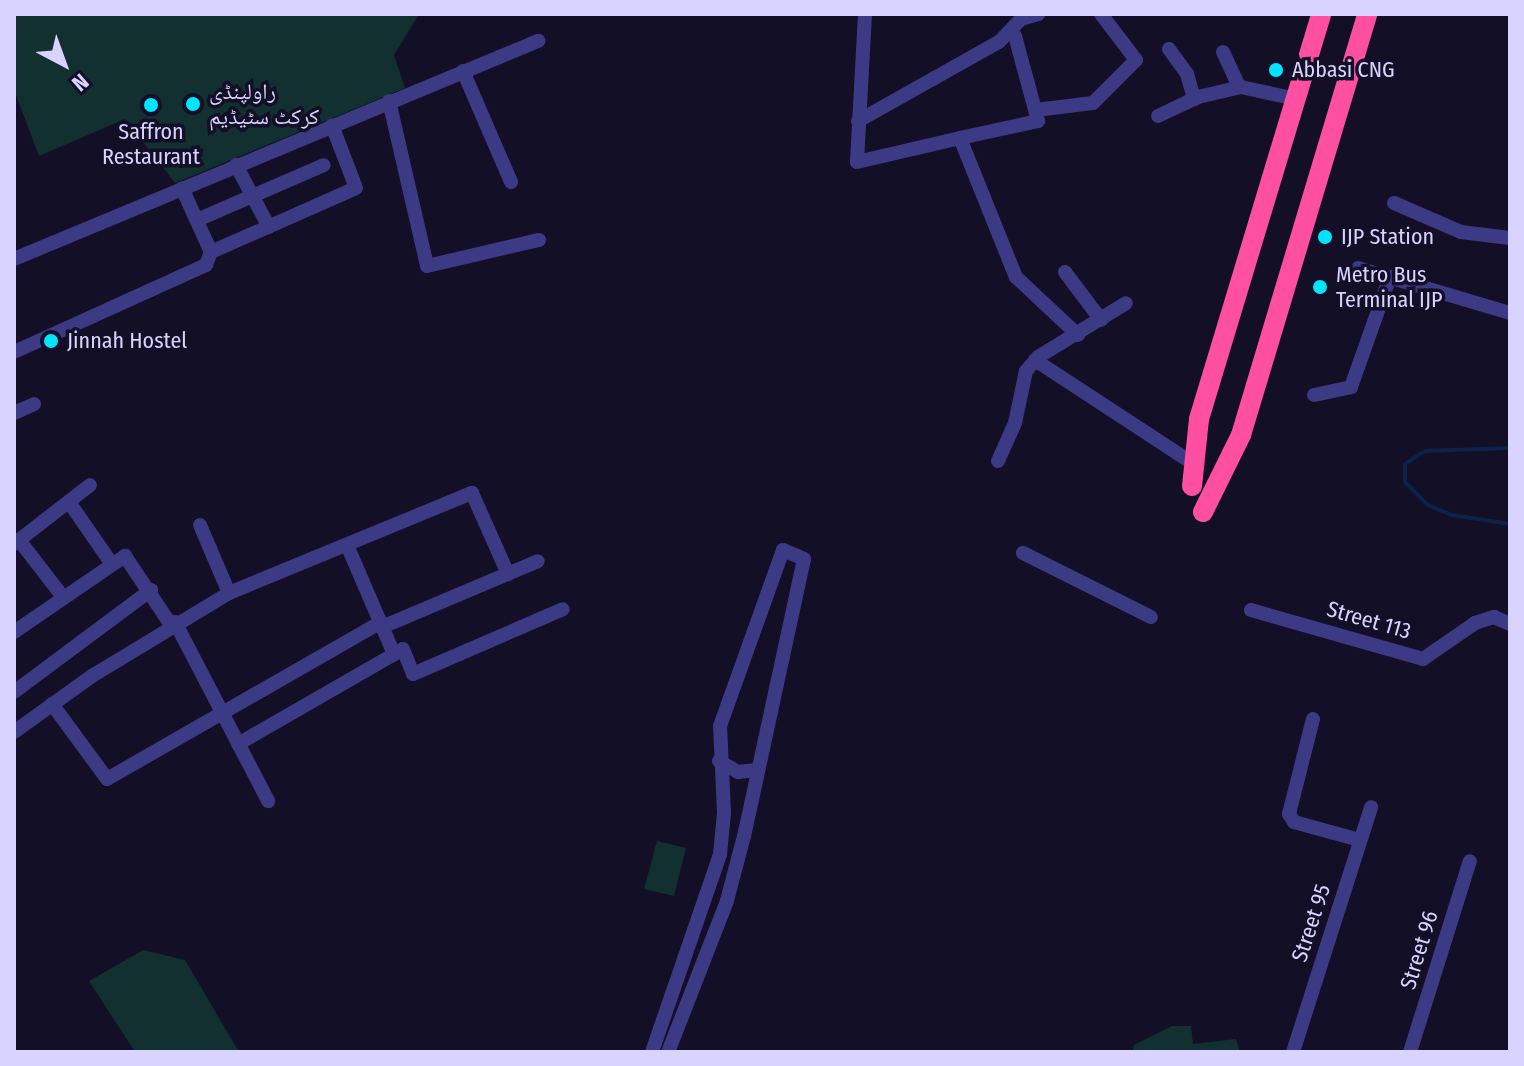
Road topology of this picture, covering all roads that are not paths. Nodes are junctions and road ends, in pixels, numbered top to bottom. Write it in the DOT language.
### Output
graph roads {
  1 [pos="865,14"];
  2 [pos="1038,14"];
  3 [pos="1101,14"];
  4 [pos="1321,14"];
  5 [pos="1367,14"];
  6 [pos="1015,36"];
  7 [pos="538,41"];
  8 [pos="1169,49"];
  9 [pos="1223,52"];
  10 [pos="463,71"];
  11 [pos="1239,87"];
  12 [pos="1194,99"];
  13 [pos="1296,99"];
  14 [pos="389,101"];
  15 [pos="1036,110"];
  16 [pos="1158,116"];
  17 [pos="858,121"];
  18 [pos="332,125"];
  19 [pos="960,138"];
  20 [pos="236,165"];
  21 [pos="324,165"];
  22 [pos="511,182"];
  23 [pos="182,188"];
  24 [pos="256,194"];
  25 [pos="1394,203"];
  26 [pos="197,220"];
  27 [pos="269,227"];
  28 [pos="1510,238"];
  29 [pos="539,240"];
  30 [pos="211,252"];
  31 [pos="14,259"];
  32 [pos="1358,268"];
  33 [pos="1065,272"];
  34 [pos="1390,277"];
  35 [pos="1126,303"];
  36 [pos="1510,313"];
  37 [pos="1101,320"];
  38 [pos="1078,335"];
  39 [pos="14,352"];
  40 [pos="1035,360"];
  41 [pos="1314,395"];
  42 [pos="34,404"];
  43 [pos="14,413"];
  44 [pos="998,461"];
  45 [pos="1194,464"];
  46 [pos="90,485"];
  47 [pos="1192,486"];
  48 [pos="69,502"];
  49 [pos="1203,512"];
  50 [pos="200,525"];
  51 [pos="16,542"];
  52 [pos="347,545"];
  53 [pos="1023,553"];
  54 [pos="538,561"];
  55 [pos="112,564"];
  56 [pos="508,574"];
  57 [pos="151,590"];
  58 [pos="229,593"];
  59 [pos="63,597"];
  60 [pos="563,609"];
  61 [pos="1251,610"];
  62 [pos="1151,617"];
  63 [pos="173,624"];
  64 [pos="382,624"];
  65 [pos="1510,624"];
  66 [pos="14,632"];
  67 [pos="394,654"];
  68 [pos="14,692"];
  69 [pos="52,704"];
  70 [pos="220,712"];
  71 [pos="1313,719"];
  72 [pos="14,732"];
  73 [pos="238,744"];
  74 [pos="719,761"];
  75 [pos="757,770"];
  76 [pos="268,801"];
  77 [pos="1371,807"];
  78 [pos="1360,840"];
  79 [pos="720,854"];
  80 [pos="739,858"];
  81 [pos="1470,861"];
  82 [pos="652,1052"];
  83 [pos="668,1052"];
  84 [pos="1293,1052"];
  85 [pos="1410,1052"];
  1 -- 17 [label="street"];
  2 -- 17 [label="street"];
  3 -- 15 [label="street"];
  4 -- 13 [label="highway"];
  5 -- 49 [label="highway"];
  6 -- 15 [label="street"];
  7 -- 10 [label="street"];
  8 -- 12 [label="street"];
  9 -- 11 [label="street"];
  10 -- 14 [label="street"];
  10 -- 22 [label="street"];
  11 -- 12 [label="street"];
  11 -- 13 [label="street"];
  12 -- 16 [label="street"];
  13 -- 45 [label="highway"];
  14 -- 18 [label="street"];
  14 -- 29 [label="street"];
  15 -- 19 [label="street"];
  17 -- 19 [label="street"];
  18 -- 20 [label="street"];
  18 -- 27 [label="street"];
  19 -- 38 [label="street"];
  20 -- 23 [label="street"];
  20 -- 24 [label="street"];
  21 -- 24 [label="street"];
  23 -- 26 [label="street"];
  23 -- 31 [label="street"];
  24 -- 26 [label="street"];
  24 -- 27 [label="street"];
  25 -- 28 [label="street"];
  26 -- 30 [label="street"];
  27 -- 30 [label="street"];
  30 -- 39 [label="street"];
  32 -- 34 [label="street"];
  33 -- 37 [label="street"];
  34 -- 36 [label="street"];
  34 -- 41 [label="street"];
  35 -- 37 [label="street"];
  37 -- 38 [label="street"];
  38 -- 40 [label="street"];
  40 -- 44 [label="street"];
  40 -- 45 [label="street"];
  42 -- 43 [label="street"];
  45 -- 47 [label="highway"];
  46 -- 48 [label="street"];
  48 -- 51 [label="street"];
  48 -- 55 [label="street"];
  50 -- 58 [label="street"];
  51 -- 59 [label="street"];
  52 -- 56 [label="street"];
  52 -- 58 [label="street"];
  52 -- 64 [label="street"];
  53 -- 62 [label="street"];
  54 -- 56 [label="street"];
  55 -- 57 [label="street"];
  55 -- 59 [label="street"];
  56 -- 64 [label="street"];
  57 -- 63 [label="street"];
  57 -- 68 [label="street"];
  58 -- 63 [label="street"];
  59 -- 66 [label="street"];
  60 -- 67 [label="street"];
  61 -- 65 [label="street, Street 113"];
  63 -- 69 [label="street"];
  63 -- 70 [label="street"];
  64 -- 67 [label="street"];
  64 -- 70 [label="street"];
  67 -- 73 [label="street"];
  69 -- 70 [label="street"];
  69 -- 72 [label="street"];
  70 -- 73 [label="street"];
  71 -- 78 [label="street"];
  73 -- 76 [label="street"];
  74 -- 75 [label="street"];
  74 -- 75 [label="street"];
  74 -- 79 [label="street"];
  75 -- 80 [label="street"];
  77 -- 78 [label="street, Street 95"];
  78 -- 84 [label="street, Street 95"];
  79 -- 80 [label="street"];
  79 -- 82 [label="street"];
  80 -- 83 [label="street"];
  81 -- 85 [label="street, Street 96"];
}
